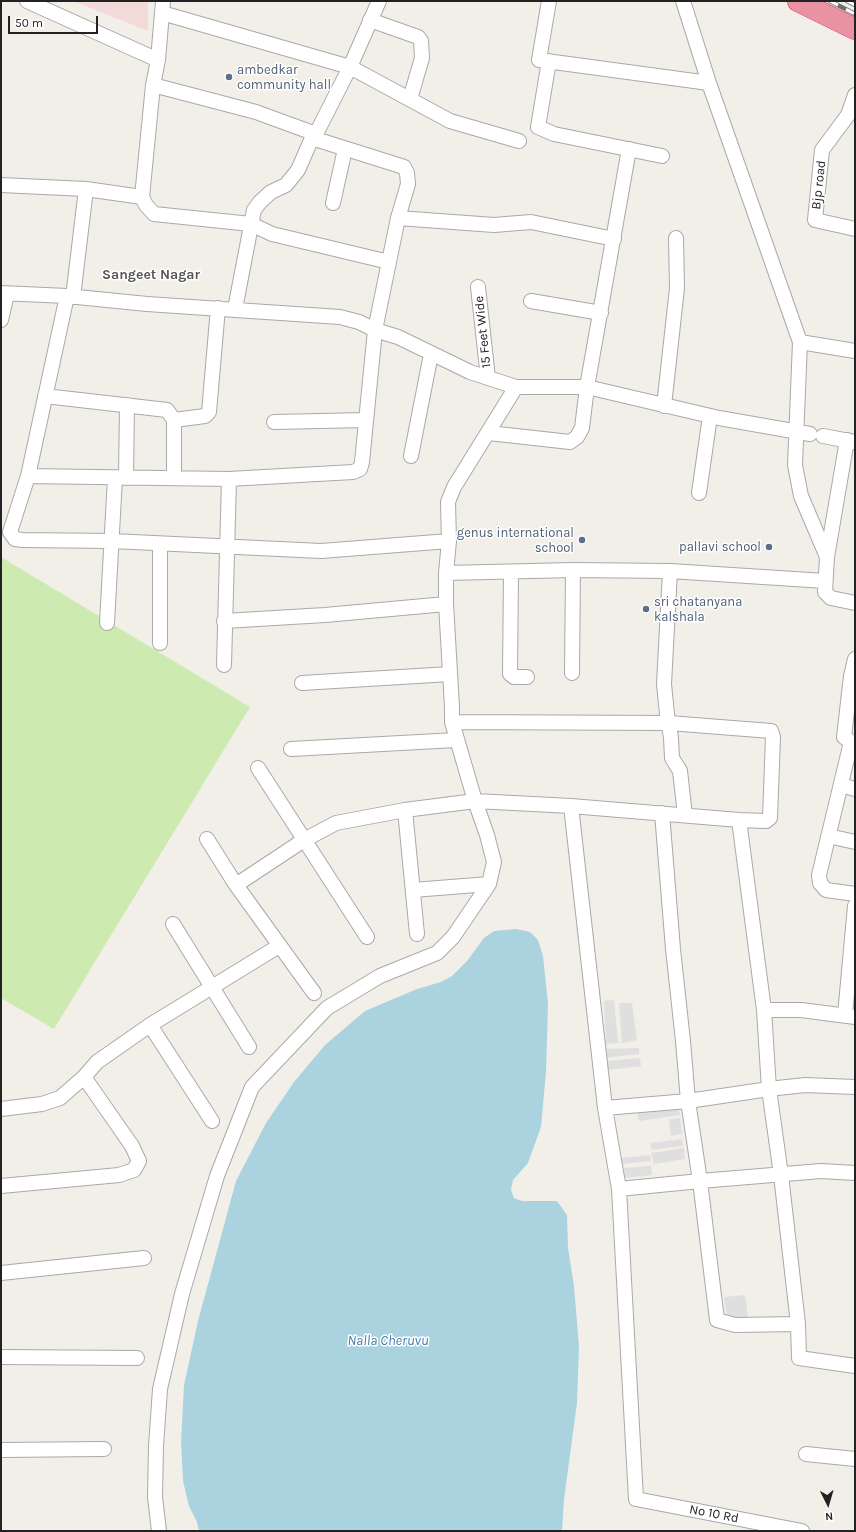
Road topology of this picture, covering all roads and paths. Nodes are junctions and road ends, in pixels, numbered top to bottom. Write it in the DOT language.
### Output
graph roads {
  1 [pos="27,1"];
  2 [pos="379,1"];
  3 [pos="549,1"];
  4 [pos="683,1"];
  5 [pos="798,1"];
  6 [pos="163,7"];
  7 [pos="370,20"];
  8 [pos="855,29"];
  9 [pos="158,60"];
  10 [pos="549,61"];
  11 [pos="350,67"];
  12 [pos="709,82"];
  13 [pos="153,85"];
  14 [pos="855,95"];
  15 [pos="410,99"];
  16 [pos="314,136"];
  17 [pos="519,141"];
  18 [pos="345,149"];
  19 [pos="629,149"];
  20 [pos="662,156"];
  21 [pos="1,185"];
  22 [pos="86,189"];
  23 [pos="142,198"];
  24 [pos="333,203"];
  25 [pos="398,218"];
  26 [pos="251,224"];
  27 [pos="855,229"];
  28 [pos="676,238"];
  29 [pos="614,239"];
  30 [pos="389,262"];
  31 [pos="478,287"];
  32 [pos="4,293"];
  33 [pos="70,296"];
  34 [pos="531,301"];
  35 [pos="218,308"];
  36 [pos="235,309"];
  37 [pos="601,313"];
  38 [pos="1,320"];
  39 [pos="375,330"];
  40 [pos="800,342"];
  41 [pos="855,351"];
  42 [pos="431,354"];
  43 [pos="488,378"];
  44 [pos="516,387"];
  45 [pos="586,387"];
  46 [pos="45,396"];
  47 [pos="127,405"];
  48 [pos="664,406"];
  49 [pos="710,416"];
  50 [pos="174,420"];
  51 [pos="366,420"];
  52 [pos="274,422"];
  53 [pos="488,433"];
  54 [pos="810,434"];
  55 [pos="851,441"];
  56 [pos="412,456"];
  57 [pos="28,476"];
  58 [pos="120,478"];
  59 [pos="174,478"];
  60 [pos="229,479"];
  61 [pos="699,494"];
  62 [pos="112,541"];
  63 [pos="449,541"];
  64 [pos="160,544"];
  65 [pos="227,546"];
  66 [pos="827,557"];
  67 [pos="573,570"];
  68 [pos="670,571"];
  69 [pos="512,572"];
  70 [pos="446,573"];
  71 [pos="825,581"];
  72 [pos="855,603"];
  73 [pos="446,604"];
  74 [pos="224,621"];
  75 [pos="107,623"];
  76 [pos="160,642"];
  77 [pos="855,659"];
  78 [pos="224,665"];
  79 [pos="572,673"];
  80 [pos="450,674"];
  81 [pos="527,677"];
  82 [pos="302,683"];
  83 [pos="452,722"];
  84 [pos="669,723"];
  85 [pos="456,740"];
  86 [pos="853,743"];
  87 [pos="291,749"];
  88 [pos="258,768"];
  89 [pos="841,785"];
  90 [pos="855,789"];
  91 [pos="475,801"];
  92 [pos="571,806"];
  93 [pos="405,810"];
  94 [pos="662,813"];
  95 [pos="685,815"];
  96 [pos="740,820"];
  97 [pos="828,836"];
  98 [pos="207,839"];
  99 [pos="304,840"];
  100 [pos="855,842"];
  101 [pos="489,884"];
  102 [pos="236,885"];
  103 [pos="413,890"];
  104 [pos="855,894"];
  105 [pos="855,906"];
  106 [pos="172,924"];
  107 [pos="417,934"];
  108 [pos="367,937"];
  109 [pos="279,946"];
  110 [pos="212,986"];
  111 [pos="314,993"];
  112 [pos="764,1010"];
  113 [pos="850,1016"];
  114 [pos="150,1025"];
  115 [pos="249,1047"];
  116 [pos="84,1077"];
  117 [pos="855,1087"];
  118 [pos="769,1088"];
  119 [pos="688,1101"];
  120 [pos="605,1108"];
  121 [pos="1,1109"];
  122 [pos="212,1121"];
  123 [pos="855,1173"];
  124 [pos="781,1175"];
  125 [pos="700,1181"];
  126 [pos="1,1186"];
  127 [pos="619,1189"];
  128 [pos="144,1258"];
  129 [pos="1,1273"];
  130 [pos="798,1324"];
  131 [pos="1,1357"];
  132 [pos="137,1358"];
  133 [pos="855,1366"];
  134 [pos="104,1449"];
  135 [pos="1,1450"];
  136 [pos="806,1454"];
  137 [pos="855,1460"];
  138 [pos="159,1531"];
  139 [pos="802,1531"];
  1 -- 9 [label="street"];
  2 -- 7 [label="street"];
  3 -- 10 [label="street"];
  4 -- 12 [label="street"];
  5 -- 8 [label="highway"];
  6 -- 9 [label="street"];
  6 -- 11 [label="street"];
  7 -- 11 [label="street"];
  7 -- 15 [label="street"];
  9 -- 13 [label="street"];
  10 -- 12 [label="street"];
  10 -- 19 [label="street"];
  11 -- 15 [label="street"];
  11 -- 16 [label="street"];
  12 -- 40 [label="street"];
  13 -- 16 [label="street"];
  13 -- 23 [label="street"];
  14 -- 27 [label="street, Bjp road"];
  15 -- 17 [label="street"];
  16 -- 18 [label="street"];
  16 -- 26 [label="street"];
  18 -- 24 [label="street"];
  18 -- 25 [label="street"];
  19 -- 20 [label="street"];
  19 -- 29 [label="street"];
  21 -- 22 [label="street"];
  22 -- 23 [label="street"];
  22 -- 33 [label="street"];
  23 -- 26 [label="street"];
  25 -- 29 [label="street"];
  25 -- 30 [label="street"];
  26 -- 30 [label="street"];
  26 -- 36 [label="street"];
  28 -- 48 [label="street"];
  29 -- 37 [label="street"];
  30 -- 39 [label="street"];
  31 -- 43 [label="street, 15 Feet Wide"];
  32 -- 33 [label="street"];
  32 -- 38 [label="street"];
  33 -- 35 [label="street"];
  33 -- 46 [label="street"];
  34 -- 37 [label="street"];
  35 -- 36 [label="street"];
  35 -- 50 [label="street"];
  36 -- 39 [label="street"];
  37 -- 45 [label="street"];
  39 -- 42 [label="street"];
  39 -- 51 [label="street"];
  40 -- 41 [label="street"];
  40 -- 54 [label="street"];
  42 -- 43 [label="street"];
  42 -- 56 [label="street"];
  43 -- 44 [label="street"];
  44 -- 45 [label="street"];
  44 -- 53 [label="street"];
  45 -- 48 [label="street"];
  45 -- 53 [label="street"];
  46 -- 47 [label="street"];
  46 -- 57 [label="street"];
  47 -- 50 [label="street"];
  47 -- 58 [label="street"];
  48 -- 49 [label="street"];
  49 -- 54 [label="street"];
  49 -- 61 [label="street"];
  50 -- 59 [label="street"];
  51 -- 52 [label="street"];
  51 -- 60 [label="street"];
  53 -- 63 [label="street"];
  54 -- 55 [label="street"];
  54 -- 66 [label="street"];
  55 -- 66 [label="street"];
  57 -- 58 [label="street"];
  57 -- 62 [label="street"];
  58 -- 59 [label="street"];
  58 -- 62 [label="street"];
  59 -- 60 [label="street"];
  60 -- 65 [label="street"];
  62 -- 64 [label="street"];
  62 -- 75 [label="street"];
  63 -- 65 [label="street"];
  63 -- 70 [label="street"];
  64 -- 65 [label="street"];
  64 -- 76 [label="street"];
  65 -- 74 [label="street"];
  66 -- 71 [label="street"];
  67 -- 68 [label="street"];
  67 -- 69 [label="street"];
  67 -- 79 [label="street"];
  68 -- 71 [label="street"];
  68 -- 84 [label="street"];
  69 -- 70 [label="street"];
  69 -- 81 [label="street"];
  70 -- 73 [label="street"];
  71 -- 72 [label="street"];
  73 -- 74 [label="street"];
  73 -- 80 [label="street"];
  74 -- 78 [label="street"];
  77 -- 86 [label="street"];
  80 -- 82 [label="street"];
  80 -- 83 [label="street"];
  83 -- 84 [label="street"];
  83 -- 85 [label="street"];
  84 -- 95 [label="street"];
  84 -- 96 [label="street"];
  85 -- 87 [label="street"];
  85 -- 91 [label="street"];
  86 -- 89 [label="street"];
  88 -- 99 [label="street"];
  89 -- 90 [label="street"];
  89 -- 97 [label="street"];
  91 -- 92 [label="street"];
  91 -- 93 [label="street"];
  91 -- 101 [label="street"];
  92 -- 94 [label="street"];
  92 -- 120 [label="street"];
  93 -- 99 [label="street"];
  93 -- 103 [label="street"];
  94 -- 95 [label="street"];
  94 -- 119 [label="street"];
  95 -- 96 [label="street"];
  96 -- 112 [label="street"];
  97 -- 100 [label="street"];
  97 -- 104 [label="street"];
  98 -- 102 [label="street"];
  99 -- 102 [label="street"];
  99 -- 108 [label="street"];
  101 -- 103 [label="street"];
  101 -- 138 [label="street"];
  102 -- 109 [label="street"];
  103 -- 107 [label="street"];
  105 -- 113 [label="street"];
  106 -- 110 [label="street"];
  109 -- 110 [label="street"];
  109 -- 111 [label="street"];
  110 -- 114 [label="street"];
  110 -- 115 [label="street"];
  112 -- 113 [label="street"];
  112 -- 118 [label="street"];
  114 -- 116 [label="street"];
  114 -- 122 [label="street"];
  116 -- 121 [label="street"];
  116 -- 126 [label="street"];
  117 -- 118 [label="street"];
  118 -- 119 [label="street"];
  118 -- 124 [label="street"];
  119 -- 120 [label="street"];
  119 -- 125 [label="street"];
  120 -- 127 [label="street"];
  123 -- 124 [label="street"];
  124 -- 125 [label="street"];
  124 -- 130 [label="street"];
  125 -- 127 [label="street"];
  125 -- 130 [label="street"];
  127 -- 139 [label="street, No 10 Rd"];
  128 -- 129 [label="street"];
  130 -- 133 [label="street"];
  131 -- 132 [label="street"];
  134 -- 135 [label="street"];
  136 -- 137 [label="street"];
}
